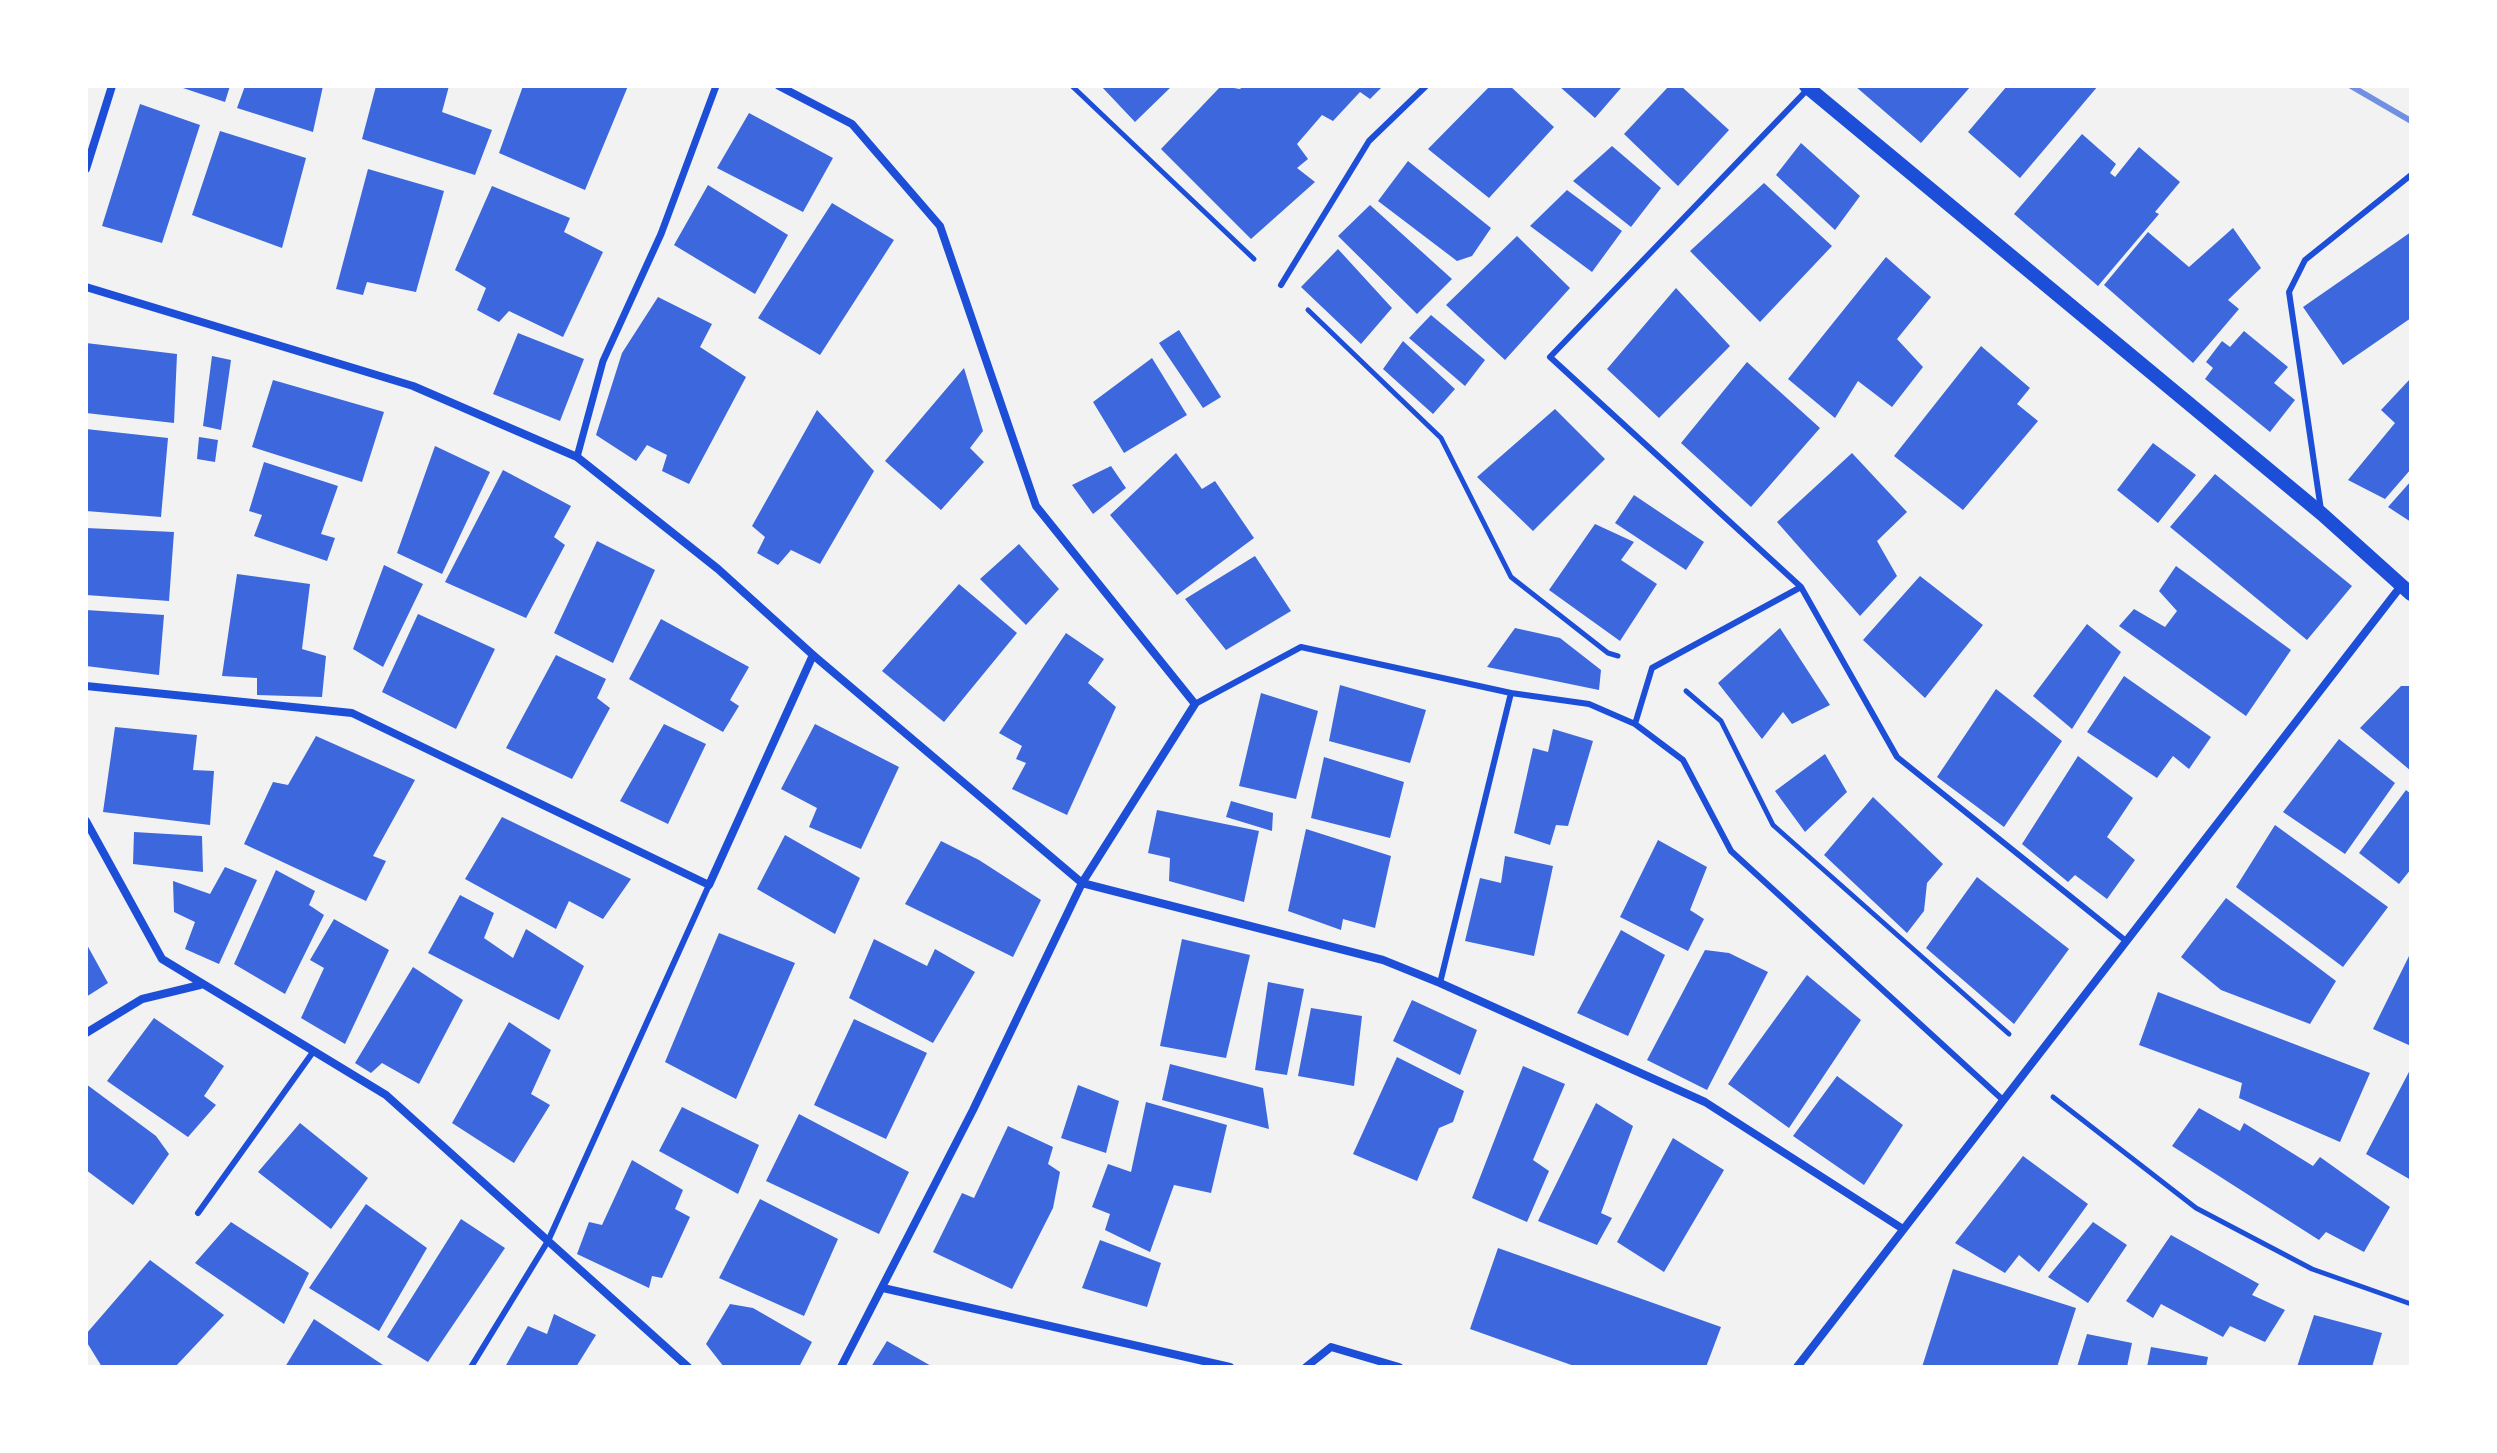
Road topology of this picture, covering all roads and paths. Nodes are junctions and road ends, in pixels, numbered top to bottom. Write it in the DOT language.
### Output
graph roads {
  1 [pos="112,86"];
  2 [pos="716,86"];
  3 [pos="779,86"];
  4 [pos="1072,86"];
  5 [pos="1426,86"];
  6 [pos="1807,87"];
  7 [pos="86,169"];
  8 [pos="2411,175"];
  9 [pos="1281,285"];
  10 [pos="86,287"];
  11 [pos="577,457"];
  12 [pos="2322,514"];
  13 [pos="1801,587"];
  14 [pos="2406,590"];
  15 [pos="813,655"];
  16 [pos="1652,668"];
  17 [pos="86,686"];
  18 [pos="1511,693"];
  19 [pos="1195,704"];
  20 [pos="1635,724"];
  21 [pos="86,821"];
  22 [pos="1082,883"];
  23 [pos="709,885"];
  24 [pos="2126,941"];
  25 [pos="1440,983"];
  26 [pos="200,985"];
  27 [pos="86,1033"];
  28 [pos="313,1052"];
  29 [pos="2036,1058"];
  30 [pos="2024,1074"];
  31 [pos="2003,1100"];
  32 [pos="198,1213"];
  33 [pos="1903,1229"];
  34 [pos="548,1241"];
  35 [pos="883,1288"];
  36 [pos="2411,1304"];
  37 [pos="471,1367"];
  38 [pos="688,1367"];
  39 [pos="841,1367"];
  40 [pos="1230,1367"];
  41 [pos="1306,1367"];
  42 [pos="1399,1367"];
  43 [pos="1797,1367"];
  1 -- 7 [label="street"];
  2 -- 11 [label="street"];
  3 -- 19 [label="street"];
  4 -- 9 [label="path"];
  5 -- 9 [label="lane"];
  6 -- 12 [label="street"];
  6 -- 13 [label="lane"];
  8 -- 12 [label="lane"];
  9 -- 16 [label="path"];
  10 -- 11 [label="street"];
  11 -- 15 [label="street"];
  12 -- 14 [label="street"];
  13 -- 16 [label="lane"];
  13 -- 24 [label="lane"];
  14 -- 24 [label="street"];
  15 -- 22 [label="street"];
  15 -- 23 [label="street"];
  16 -- 20 [label="lane"];
  16 -- 29 [label="path"];
  17 -- 23 [label="street"];
  18 -- 19 [label="lane"];
  18 -- 20 [label="lane"];
  18 -- 25 [label="lane"];
  19 -- 22 [label="street"];
  20 -- 31 [label="lane"];
  21 -- 26 [label="street"];
  22 -- 25 [label="street"];
  22 -- 35 [label="street"];
  23 -- 34 [label="lane"];
  24 -- 29 [label="street"];
  25 -- 33 [label="street"];
  26 -- 27 [label="street"];
  26 -- 28 [label="street"];
  28 -- 32 [label="lane"];
  28 -- 34 [label="street"];
  29 -- 30 [label="street"];
  30 -- 31 [label="street"];
  30 -- 36 [label="path"];
  31 -- 33 [label="street"];
  33 -- 43 [label="street"];
  34 -- 37 [label="lane"];
  34 -- 38 [label="street"];
  35 -- 39 [label="street"];
  35 -- 40 [label="street"];
  41 -- 42 [label="street"];
}
